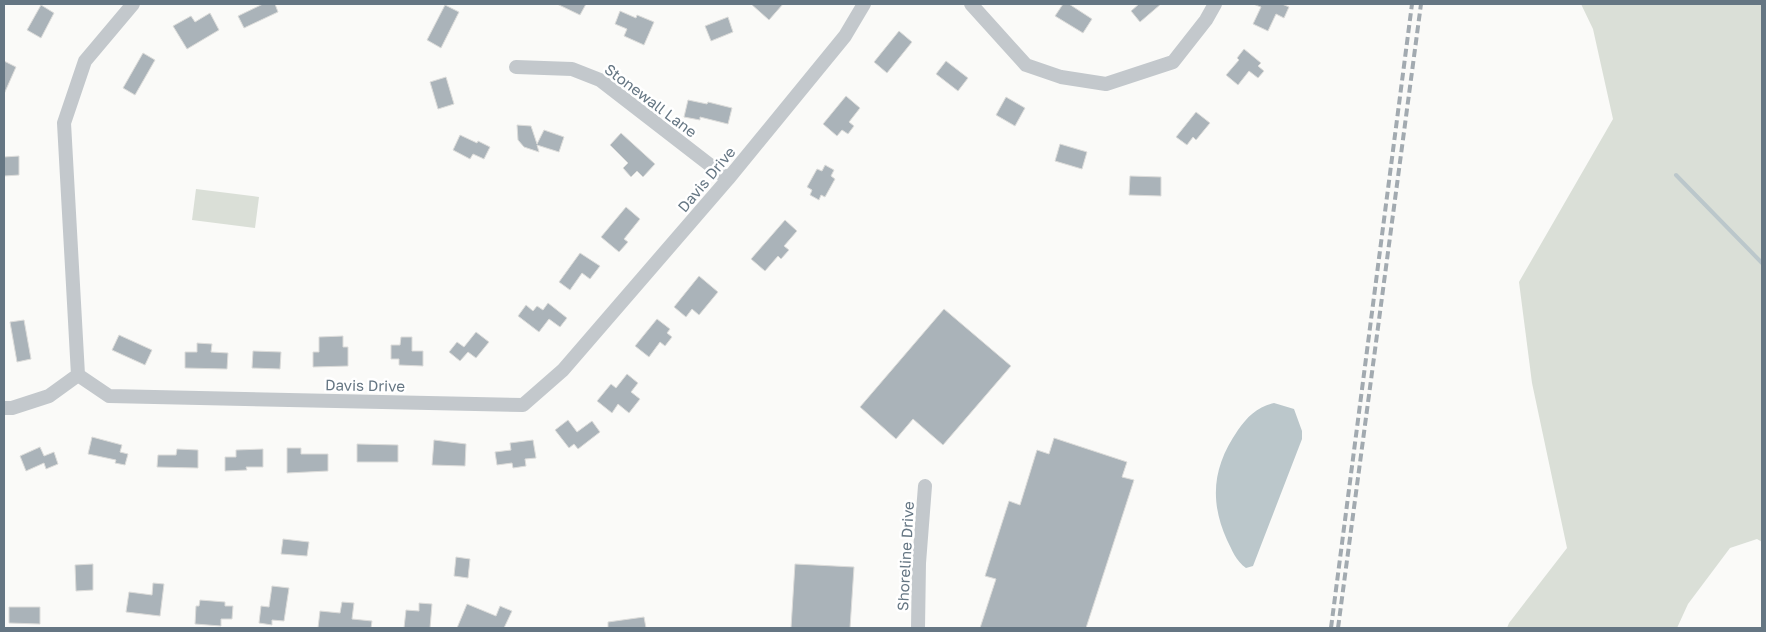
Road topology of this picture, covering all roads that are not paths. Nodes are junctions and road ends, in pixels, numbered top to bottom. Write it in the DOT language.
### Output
graph roads {
  1 [pos="133,4"];
  2 [pos="864,4"];
  3 [pos="971,4"];
  4 [pos="1215,4"];
  5 [pos="516,67"];
  6 [pos="728,179"];
  7 [pos="78,375"];
  8 [pos="4,408"];
  9 [pos="926,486"];
  10 [pos="918,628"];
  1 -- 7 [label="street"];
  2 -- 6 [label="street, Davis Drive"];
  3 -- 4 [label="street"];
  5 -- 6 [label="street, Stonewall Lane"];
  6 -- 7 [label="street, Davis Drive"];
  7 -- 8 [label="street"];
  9 -- 10 [label="street, Shoreline Drive"];
}
